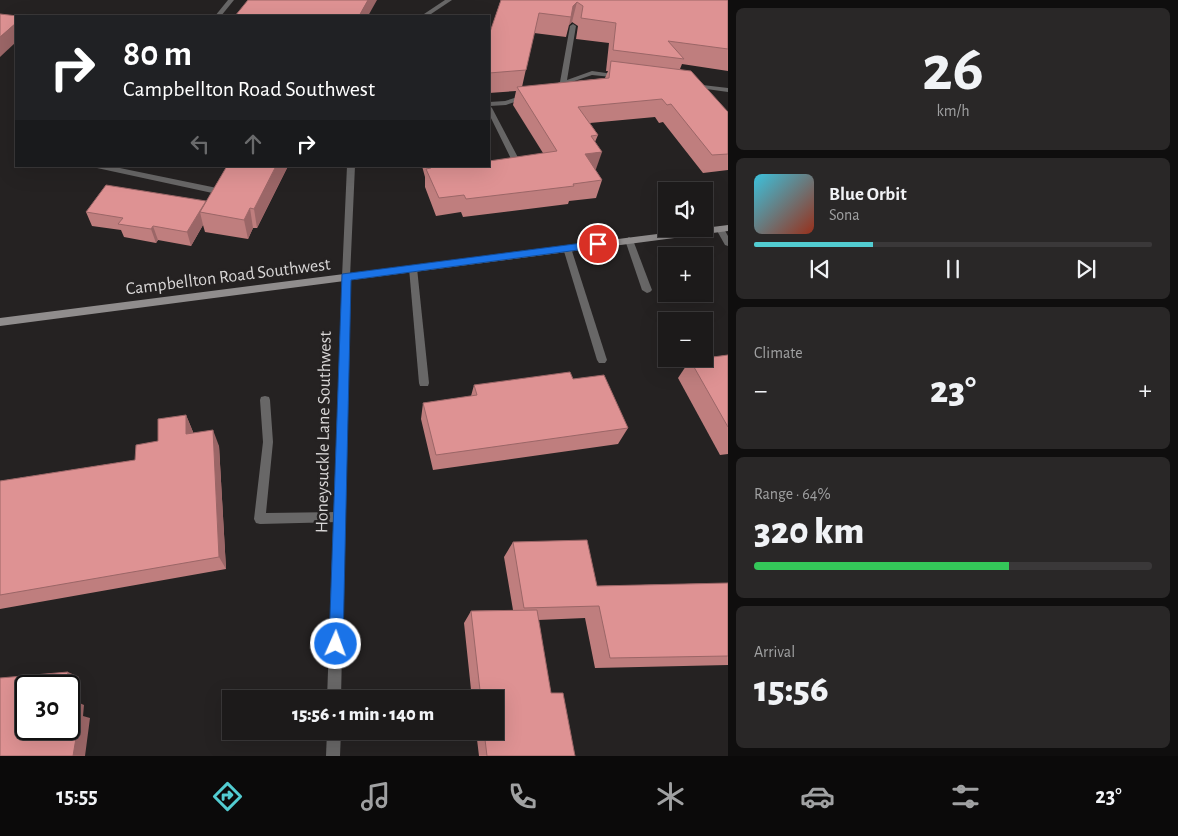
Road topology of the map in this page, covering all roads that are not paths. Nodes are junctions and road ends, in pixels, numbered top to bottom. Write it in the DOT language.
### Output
graph roads {
  1 [pos="232,0"];
  2 [pos="449,0"];
  3 [pos="219,15"];
  4 [pos="426,15"];
  5 [pos="573,26"];
  6 [pos="631,78"];
  7 [pos="563,83"];
  8 [pos="689,85"];
  9 [pos="547,89"];
  10 [pos="728,90"];
  11 [pos="530,94"];
  12 [pos="490,104"];
  13 [pos="490,110"];
  14 [pos="101,167"];
  15 [pos="351,167"];
  16 [pos="519,167"];
  17 [pos="217,191"];
  18 [pos="724,228"];
  19 [pos="629,240"];
  20 [pos="728,243"];
  21 [pos="567,248"];
  22 [pos="413,268"];
  23 [pos="346,277"];
  24 [pos="647,290"];
  25 [pos="0,322"];
  26 [pos="602,360"];
  27 [pos="424,383"];
  28 [pos="265,400"];
  29 [pos="340,517"];
  30 [pos="334,690"];
  31 [pos="334,740"];
  32 [pos="333,756"];
  1 -- 3 [label="street"];
  2 -- 4 [label="street"];
  5 -- 7 [label="street"];
  6 -- 7 [label="street"];
  7 -- 9 [label="street"];
  8 -- 10 [label="street"];
  11 -- 12 [label="street"];
  13 -- 16 [label="street"];
  14 -- 17 [label="street"];
  15 -- 23 [label="street, Honeysuckle Lane Southwest"];
  18 -- 19 [label="main road, Campbellton Road Southwest"];
  18 -- 20 [label="street"];
  19 -- 21 [label="main road, Campbellton Road Southwest"];
  19 -- 24 [label="street"];
  21 -- 22 [label="main road, Campbellton Road Southwest"];
  21 -- 26 [label="street"];
  22 -- 23 [label="main road, Campbellton Road Southwest"];
  22 -- 27 [label="street"];
  23 -- 25 [label="main road, Campbellton Road Southwest"];
  23 -- 29 [label="street, Honeysuckle Lane Southwest"];
  28 -- 29 [label="street"];
  29 -- 30 [label="street, Honeysuckle Lane Southwest"];
  31 -- 32 [label="street"];
}
